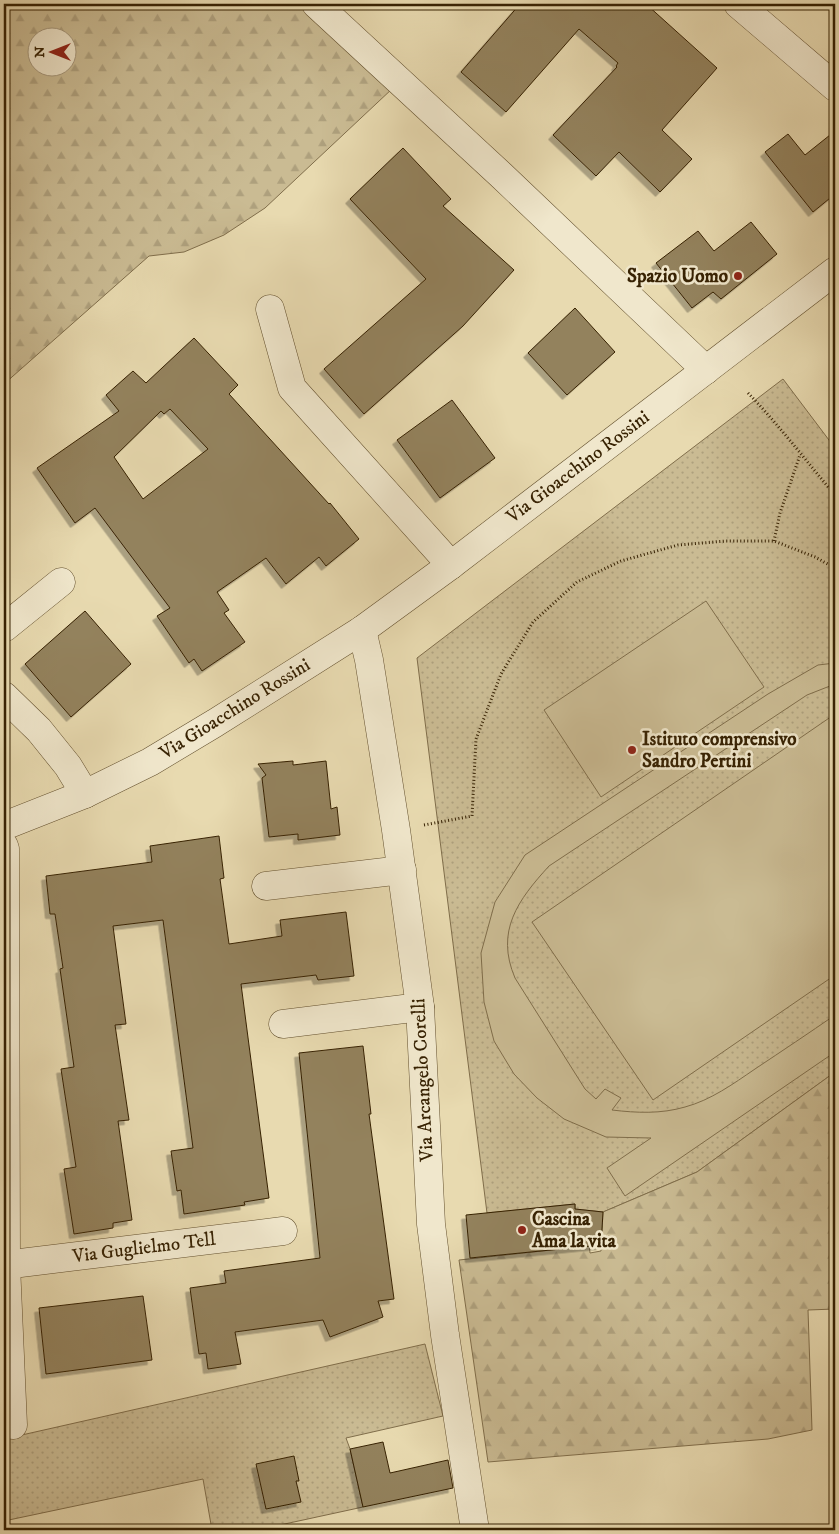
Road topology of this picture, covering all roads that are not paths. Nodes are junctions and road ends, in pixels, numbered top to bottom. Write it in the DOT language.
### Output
graph roads {
  1 [pos="316,4"];
  2 [pos="738,4"];
  3 [pos="835,87"];
  4 [pos="835,271"];
  5 [pos="270,308"];
  6 [pos="706,370"];
  7 [pos="451,565"];
  8 [pos="61,582"];
  9 [pos="4,628"];
  10 [pos="362,630"];
  11 [pos="4,696"];
  12 [pos="85,794"];
  13 [pos="4,826"];
  14 [pos="4,846"];
  15 [pos="402,870"];
  16 [pos="266,886"];
  17 [pos="420,1007"];
  18 [pos="282,1024"];
  19 [pos="282,1231"];
  20 [pos="5,1265"];
  21 [pos="13,1426"];
  22 [pos="475,1530"];
  1 -- 6 [label="street"];
  2 -- 3 [label="street"];
  4 -- 6 [label="street, Via Gioacchino Rossini"];
  5 -- 7 [label="street"];
  6 -- 7 [label="street, Via Gioacchino Rossini"];
  7 -- 10 [label="street, Via Gioacchino Rossini"];
  8 -- 9 [label="street"];
  10 -- 12 [label="street, Via Gioacchino Rossini"];
  10 -- 15 [label="street, Via Arcangelo Corelli"];
  11 -- 12 [label="street"];
  12 -- 13 [label="street, Via Gioacchino Rossini"];
  14 -- 20 [label="street"];
  15 -- 16 [label="street"];
  15 -- 17 [label="street, Via Arcangelo Corelli"];
  17 -- 18 [label="street"];
  17 -- 22 [label="street, Via Arcangelo Corelli"];
  19 -- 20 [label="street, Via Guglielmo Tell"];
  20 -- 21 [label="street"];
}
